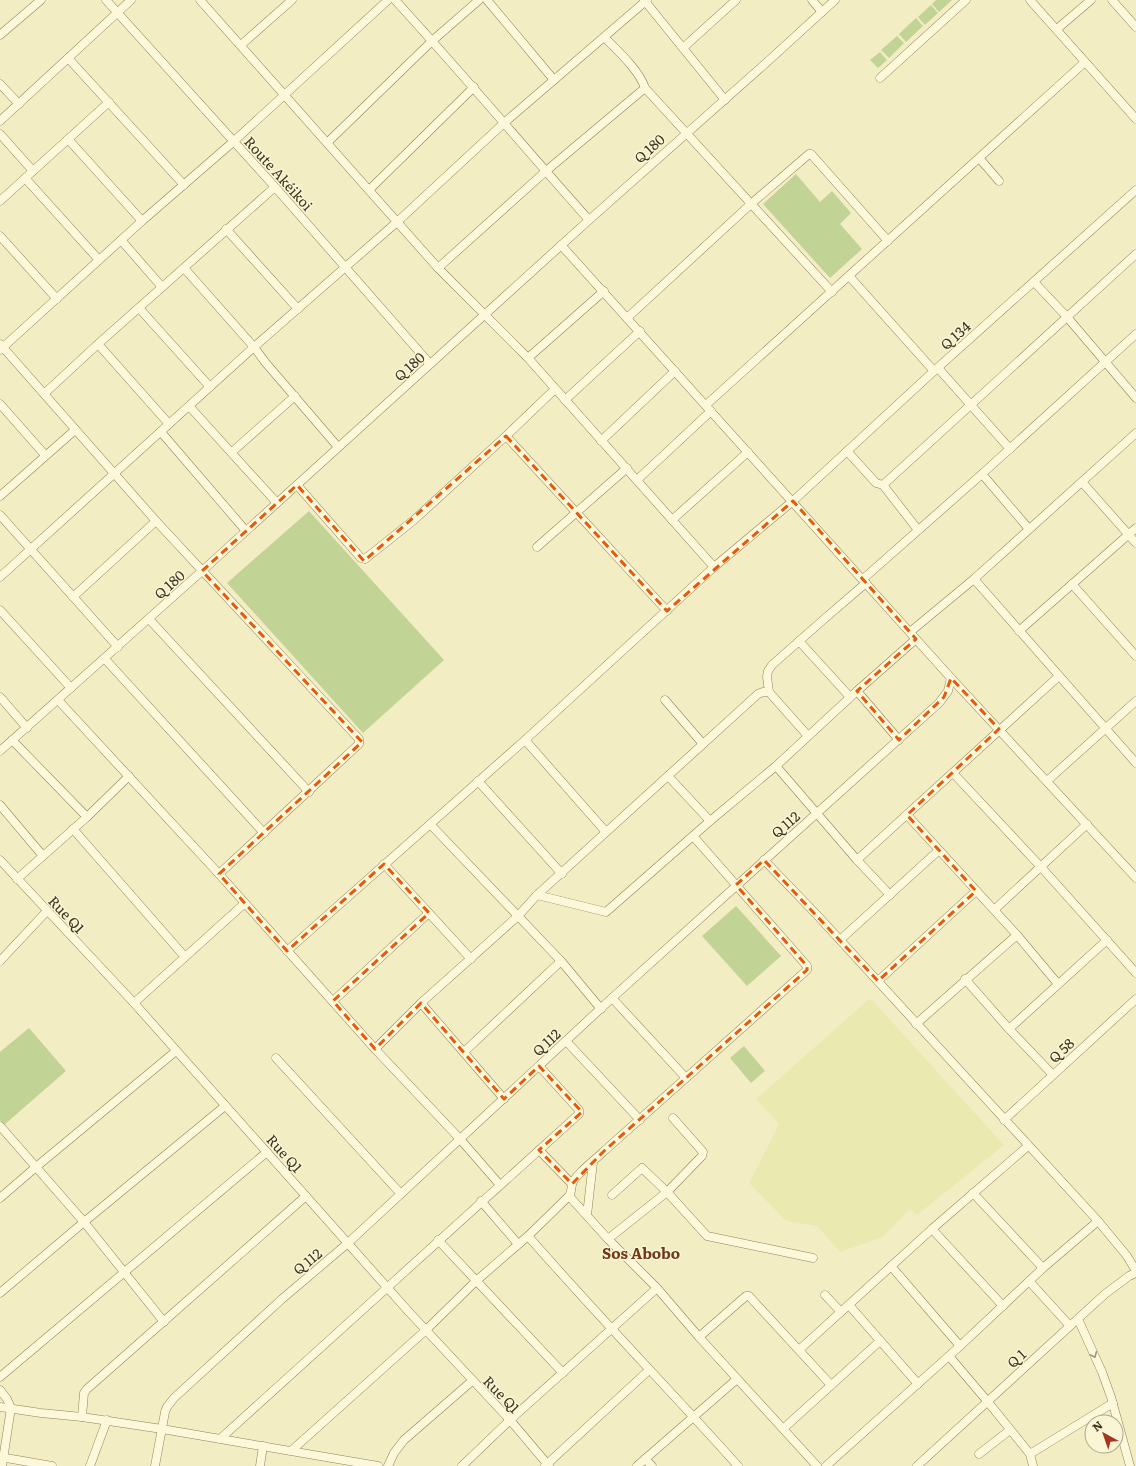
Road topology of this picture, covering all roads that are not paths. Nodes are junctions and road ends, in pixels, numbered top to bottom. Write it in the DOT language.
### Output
graph roads {
  1 [pos="41,0"];
  2 [pos="106,0"];
  3 [pos="131,0"];
  4 [pos="292,0"];
  5 [pos="388,0"];
  6 [pos="395,0"];
  7 [pos="479,0"];
  8 [pos="487,0"];
  9 [pos="646,0"];
  10 [pos="736,0"];
  11 [pos="812,0"];
  12 [pos="835,0"];
  13 [pos="966,0"];
  14 [pos="1030,0"];
  15 [pos="1091,0"];
  16 [pos="1112,0"];
  17 [pos="202,1"];
  18 [pos="117,12"];
  19 [pos="822,12"];
  20 [pos="1136,26"];
  21 [pos="1057,29"];
  22 [pos="0,36"];
  23 [pos="605,38"];
  24 [pos="432,41"];
  25 [pos="241,45"];
  26 [pos="684,48"];
  27 [pos="68,58"];
  28 [pos="1086,62"];
  29 [pos="880,78"];
  30 [pos="554,80"];
  31 [pos="0,84"];
  32 [pos="474,87"];
  33 [pos="645,88"];
  34 [pos="284,95"];
  35 [pos="725,100"];
  36 [pos="109,102"];
  37 [pos="19,104"];
  38 [pos="1136,119"];
  39 [pos="0,121"];
  40 [pos="504,123"];
  41 [pos="686,132"];
  42 [pos="0,134"];
  43 [pos="68,139"];
  44 [pos="234,142"];
  45 [pos="328,142"];
  46 [pos="980,158"];
  47 [pos="33,171"];
  48 [pos="546,171"];
  49 [pos="25,178"];
  50 [pos="999,181"];
  51 [pos="184,185"];
  52 [pos="275,187"];
  53 [pos="369,190"];
  54 [pos="1136,190"];
  55 [pos="0,201"];
  56 [pos="752,203"];
  57 [pos="589,220"];
  58 [pos="142,221"];
  59 [pos="398,222"];
  60 [pos="226,229"];
  61 [pos="0,236"];
  62 [pos="121,240"];
  63 [pos="888,241"];
  64 [pos="562,245"];
  65 [pos="1136,254"];
  66 [pos="99,260"];
  67 [pos="184,268"];
  68 [pos="345,268"];
  69 [pos="438,268"];
  70 [pos="849,276"];
  71 [pos="1034,282"];
  72 [pos="162,287"];
  73 [pos="604,291"];
  74 [pos="832,292"];
  75 [pos="57,299"];
  76 [pos="139,308"];
  77 [pos="298,309"];
  78 [pos="484,315"];
  79 [pos="1067,317"];
  80 [pos="627,318"];
  81 [pos="640,332"];
  82 [pos="1136,334"];
  83 [pos="98,344"];
  84 [pos="1,347"];
  85 [pos="254,347"];
  86 [pos="528,358"];
  87 [pos="1104,363"];
  88 [pos="430,364"];
  89 [pos="936,369"];
  90 [pos="676,371"];
  91 [pos="210,387"];
  92 [pos="555,389"];
  93 [pos="45,393"];
  94 [pos="295,396"];
  95 [pos="1136,398"];
  96 [pos="565,400"];
  97 [pos="0,404"];
  98 [pos="971,405"];
  99 [pos="189,406"];
  100 [pos="708,408"];
  101 [pos="169,424"];
  102 [pos="75,430"];
  103 [pos="161,432"];
  104 [pos="1136,433"];
  105 [pos="506,436"];
  106 [pos="602,441"];
  107 [pos="338,447"];
  108 [pos="1010,449"];
  109 [pos="847,451"];
  110 [pos="232,452"];
  111 [pos="748,452"];
  112 [pos="45,455"];
  113 [pos="627,468"];
  114 [pos="115,473"];
  115 [pos="982,474"];
  116 [pos="637,480"];
  117 [pos="1082,482"];
  118 [pos="297,485"];
  119 [pos="882,485"];
  120 [pos="0,496"];
  121 [pos="793,501"];
  122 [pos="277,503"];
  123 [pos="576,512"];
  124 [pos="0,515"];
  125 [pos="672,520"];
  126 [pos="156,521"];
  127 [pos="1136,528"];
  128 [pos="1029,529"];
  129 [pos="918,530"];
  130 [pos="246,531"];
  131 [pos="1128,535"];
  132 [pos="1136,543"];
  133 [pos="537,547"];
  134 [pos="31,550"];
  135 [pos="714,568"];
  136 [pos="202,571"];
  137 [pos="0,576"];
  138 [pos="974,579"];
  139 [pos="864,581"];
  140 [pos="1072,584"];
  141 [pos="74,597"];
  142 [pos="0,610"];
  143 [pos="667,610"];
  144 [pos="149,619"];
  145 [pos="1019,631"];
  146 [pos="910,632"];
  147 [pos="916,639"];
  148 [pos="799,641"];
  149 [pos="118,647"];
  150 [pos="1136,656"];
  151 [pos="105,659"];
  152 [pos="1059,676"];
  153 [pos="951,678"];
  154 [pos="71,688"];
  155 [pos="857,691"];
  156 [pos="769,692"];
  157 [pos="0,697"];
  158 [pos="850,697"];
  159 [pos="58,700"];
  160 [pos="665,700"];
  161 [pos="1136,701"];
  162 [pos="27,728"];
  163 [pos="1106,728"];
  164 [pos="999,730"];
  165 [pos="808,736"];
  166 [pos="12,740"];
  167 [pos="525,740"];
  168 [pos="899,740"];
  169 [pos="703,744"];
  170 [pos="0,751"];
  171 [pos="1136,763"];
  172 [pos="776,766"];
  173 [pos="953,773"];
  174 [pos="129,776"];
  175 [pos="668,776"];
  176 [pos="478,781"];
  177 [pos="1047,781"];
  178 [pos="309,792"];
  179 [pos="0,805"];
  180 [pos="818,812"];
  181 [pos="907,815"];
  182 [pos="87,817"];
  183 [pos="710,822"];
  184 [pos="430,824"];
  185 [pos="1087,824"];
  186 [pos="73,829"];
  187 [pos="606,832"];
  188 [pos="264,833"];
  189 [pos="694,836"];
  190 [pos="939,850"];
  191 [pos="43,856"];
  192 [pos="0,860"];
  193 [pos="764,860"];
  194 [pos="857,860"];
  195 [pos="384,864"];
  196 [pos="1041,867"];
  197 [pos="219,874"];
  198 [pos="562,874"];
  199 [pos="1136,878"];
  200 [pos="17,879"];
  201 [pos="736,885"];
  202 [pos="976,891"];
  203 [pos="537,895"];
  204 [pos="890,895"];
  205 [pos="245,904"];
  206 [pos="994,910"];
  207 [pos="47,911"];
  208 [pos="429,913"];
  209 [pos="518,916"];
  210 [pos="1017,935"];
  211 [pos="840,940"];
  212 [pos="1107,940"];
  213 [pos="287,951"];
  214 [pos="185,957"];
  215 [pos="471,959"];
  216 [pos="0,961"];
  217 [pos="561,962"];
  218 [pos="1136,973"];
  219 [pos="965,980"];
  220 [pos="878,981"];
  221 [pos="1058,984"];
  222 [pos="612,998"];
  223 [pos="1136,999"];
  224 [pos="333,1001"];
  225 [pos="134,1003"];
  226 [pos="421,1004"];
  227 [pos="601,1009"];
  228 [pos="916,1024"];
  229 [pos="1008,1029"];
  230 [pos="566,1041"];
  231 [pos="375,1048"];
  232 [pos="176,1051"];
  233 [pos="464,1052"];
  234 [pos="276,1058"];
  235 [pos="539,1066"];
  236 [pos="1053,1076"];
  237 [pos="686,1078"];
  238 [pos="504,1099"];
  239 [pos="225,1106"];
  240 [pos="673,1118"];
  241 [pos="640,1120"];
  242 [pos="1004,1120"];
  243 [pos="0,1126"];
  244 [pos="460,1139"];
  245 [pos="1028,1146"];
  246 [pos="539,1150"];
  247 [pos="267,1152"];
  248 [pos="593,1162"];
  249 [pos="36,1167"];
  250 [pos="572,1184"];
  251 [pos="500,1185"];
  252 [pos="667,1192"];
  253 [pos="973,1193"];
  254 [pos="401,1194"];
  255 [pos="612,1194"];
  256 [pos="306,1196"];
  257 [pos="569,1196"];
  258 [pos="0,1198"];
  259 [pos="482,1201"];
  260 [pos="587,1215"];
  261 [pos="1098,1221"];
  262 [pos="84,1222"];
  263 [pos="932,1229"];
  264 [pos="528,1236"];
  265 [pos="608,1239"];
  266 [pos="438,1240"];
  267 [pos="348,1243"];
  268 [pos="518,1244"];
  269 [pos="813,1258"];
  270 [pos="891,1266"];
  271 [pos="1043,1268"];
  272 [pos="125,1272"];
  273 [pos="1136,1272"];
  274 [pos="476,1281"];
  275 [pos="1029,1281"];
  276 [pos="388,1287"];
  277 [pos="657,1288"];
  278 [pos="0,1293"];
  279 [pos="825,1295"];
  280 [pos="849,1305"];
  281 [pos="1003,1306"];
  282 [pos="841,1312"];
  283 [pos="1078,1319"];
  284 [pos="164,1322"];
  285 [pos="1070,1326"];
  286 [pos="426,1330"];
  287 [pos="611,1330"];
  288 [pos="699,1337"];
  289 [pos="880,1341"];
  290 [pos="960,1346"];
  291 [pos="799,1350"];
  292 [pos="949,1356"];
  293 [pos="649,1370"];
  294 [pos="563,1373"];
  295 [pos="0,1377"];
  296 [pos="738,1379"];
  297 [pos="472,1381"];
  298 [pos="918,1384"];
  299 [pos="831,1385"];
  300 [pos="0,1390"];
  301 [pos="988,1402"];
  302 [pos="1113,1403"];
  303 [pos="0,1407"];
  304 [pos="11,1408"];
  305 [pos="82,1417"];
  306 [pos="694,1417"];
  307 [pos="107,1420"];
  308 [pos="510,1420"];
  309 [pos="784,1428"];
  310 [pos="162,1429"];
  311 [pos="1010,1430"];
  312 [pos="220,1439"];
  313 [pos="262,1446"];
  314 [pos="291,1451"];
  315 [pos="979,1454"];
  316 [pos="1030,1454"];
  317 [pos="646,1459"];
  318 [pos="2,1460"];
  319 [pos="547,1465"];
  320 [pos="52,1466"];
  321 [pos="90,1466"];
  322 [pos="155,1466"];
  323 [pos="260,1466"];
  324 [pos="378,1466"];
  325 [pos="388,1466"];
  326 [pos="462,1466"];
  327 [pos="637,1466"];
  328 [pos="652,1466"];
  329 [pos="738,1466"];
  330 [pos="817,1466"];
  331 [pos="826,1466"];
  332 [pos="916,1466"];
  333 [pos="1033,1466"];
  334 [pos="1130,1466"];
  1 -- 22 [label="street"];
  2 -- 18 [label="street, Route Akéikoi"];
  3 -- 18 [label="street"];
  4 -- 25 [label="street"];
  5 -- 34 [label="street"];
  6 -- 24 [label="street"];
  7 -- 24 [label="street"];
  8 -- 30 [label="street"];
  9 -- 23 [label="street"];
  9 -- 26 [label="street"];
  10 -- 26 [label="street"];
  11 -- 19 [label="street"];
  12 -- 19 [label="street, Q 180"];
  13 -- 29 [label="street"];
  14 -- 21 [label="street"];
  15 -- 21 [label="street"];
  16 -- 20 [label="street"];
  17 -- 25 [label="street"];
  18 -- 27 [label="street"];
  18 -- 44 [label="street, Route Akéikoi"];
  19 -- 35 [label="street, Q 180"];
  21 -- 28 [label="street"];
  23 -- 30 [label="street"];
  23 -- 33 [label="street"];
  24 -- 32 [label="street"];
  24 -- 45 [label="street"];
  25 -- 34 [label="street"];
  26 -- 35 [label="street"];
  27 -- 36 [label="street"];
  27 -- 37 [label="street"];
  28 -- 38 [label="street"];
  28 -- 46 [label="street"];
  30 -- 40 [label="street"];
  31 -- 37 [label="street"];
  32 -- 40 [label="street"];
  32 -- 53 [label="street"];
  33 -- 41 [label="street"];
  33 -- 48 [label="street"];
  34 -- 44 [label="street"];
  34 -- 45 [label="street"];
  35 -- 41 [label="street, Q 180"];
  36 -- 43 [label="street"];
  36 -- 51 [label="street"];
  37 -- 39 [label="street"];
  40 -- 48 [label="street"];
  40 -- 59 [label="street"];
  41 -- 56 [label="street"];
  41 -- 57 [label="street, Q 180"];
  42 -- 47 [label="street"];
  43 -- 47 [label="street"];
  43 -- 58 [label="street"];
  44 -- 51 [label="street"];
  44 -- 52 [label="street, Route Akéikoi"];
  45 -- 53 [label="street"];
  46 -- 50 [label="street"];
  46 -- 63 [label="street"];
  47 -- 49 [label="street"];
  48 -- 57 [label="street"];
  48 -- 69 [label="street"];
  49 -- 55 [label="street"];
  49 -- 66 [label="street"];
  51 -- 58 [label="street"];
  52 -- 60 [label="street"];
  52 -- 68 [label="street, Route Akéikoi"];
  53 -- 59 [label="street"];
  54 -- 71 [label="street, Q 134"];
  56 -- 63 [label="street"];
  56 -- 74 [label="street"];
  56 -- 80 [label="street"];
  57 -- 64 [label="street, Q 180"];
  58 -- 62 [label="street"];
  59 -- 68 [label="street"];
  59 -- 69 [label="street"];
  60 -- 67 [label="street"];
  60 -- 77 [label="street"];
  61 -- 75 [label="street"];
  62 -- 66 [label="street"];
  62 -- 72 [label="street"];
  63 -- 70 [label="street"];
  64 -- 73 [label="street"];
  64 -- 78 [label="street, Q 180"];
  65 -- 79 [label="street"];
  66 -- 75 [label="street"];
  67 -- 72 [label="street"];
  67 -- 85 [label="street"];
  68 -- 77 [label="street"];
  68 -- 88 [label="street, Route Akéikoi"];
  69 -- 78 [label="street"];
  70 -- 74 [label="street"];
  70 -- 89 [label="street"];
  71 -- 79 [label="street"];
  71 -- 89 [label="street, Q 134"];
  72 -- 76 [label="street"];
  73 -- 80 [label="street"];
  73 -- 86 [label="street"];
  74 -- 100 [label="street"];
  75 -- 84 [label="street"];
  76 -- 83 [label="street"];
  76 -- 91 [label="street"];
  77 -- 85 [label="street"];
  78 -- 86 [label="street"];
  78 -- 88 [label="street, Q 180"];
  79 -- 87 [label="street"];
  79 -- 98 [label="street"];
  80 -- 81 [label="street"];
  81 -- 90 [label="street"];
  81 -- 96 [label="street"];
  82 -- 87 [label="street"];
  83 -- 93 [label="street"];
  83 -- 101 [label="street"];
  84 -- 93 [label="street"];
  85 -- 91 [label="street"];
  85 -- 94 [label="street"];
  86 -- 92 [label="street"];
  87 -- 95 [label="street"];
  87 -- 108 [label="street"];
  88 -- 107 [label="street, Q 180"];
  89 -- 98 [label="street"];
  89 -- 109 [label="street, Q 134"];
  90 -- 100 [label="street"];
  90 -- 106 [label="street"];
  91 -- 99 [label="street"];
  92 -- 96 [label="street"];
  92 -- 105 [label="street"];
  93 -- 102 [label="street"];
  94 -- 107 [label="street"];
  94 -- 110 [label="street"];
  96 -- 106 [label="street"];
  97 -- 112 [label="street"];
  98 -- 108 [label="street"];
  98 -- 119 [label="street"];
  99 -- 101 [label="street"];
  99 -- 110 [label="street"];
  100 -- 111 [label="street"];
  100 -- 116 [label="street"];
  101 -- 103 [label="street"];
  102 -- 112 [label="street"];
  102 -- 114 [label="street"];
  103 -- 114 [label="street"];
  103 -- 130 [label="street"];
  104 -- 117 [label="street"];
  105 -- 118 [label="street"];
  105 -- 123 [label="street"];
  106 -- 113 [label="street"];
  107 -- 118 [label="street, Q 180"];
  108 -- 115 [label="street"];
  109 -- 119 [label="street"];
  109 -- 121 [label="street, Q 134"];
  110 -- 122 [label="street"];
  111 -- 121 [label="street"];
  111 -- 125 [label="street"];
  112 -- 120 [label="street"];
  113 -- 116 [label="street"];
  113 -- 123 [label="street"];
  114 -- 126 [label="street"];
  114 -- 134 [label="street"];
  115 -- 128 [label="street"];
  115 -- 129 [label="street"];
  116 -- 125 [label="street"];
  117 -- 128 [label="street"];
  117 -- 131 [label="street"];
  118 -- 122 [label="street, Q 180"];
  119 -- 129 [label="street"];
  121 -- 135 [label="street, Q 134"];
  121 -- 139 [label="street"];
  122 -- 130 [label="street, Q 180"];
  123 -- 133 [label="street"];
  123 -- 143 [label="street"];
  124 -- 134 [label="street"];
  125 -- 135 [label="street"];
  126 -- 136 [label="street"];
  126 -- 141 [label="street"];
  127 -- 131 [label="street"];
  128 -- 138 [label="street"];
  129 -- 139 [label="street"];
  130 -- 136 [label="street, Q 180"];
  131 -- 132 [label="street"];
  131 -- 140 [label="street"];
  134 -- 137 [label="street"];
  134 -- 141 [label="street"];
  135 -- 143 [label="street, Q 134"];
  136 -- 144 [label="street, Q 180"];
  136 -- 178 [label="street"];
  138 -- 145 [label="street"];
  138 -- 146 [label="street"];
  139 -- 146 [label="street"];
  139 -- 148 [label="street"];
  140 -- 145 [label="street"];
  140 -- 150 [label="street"];
  141 -- 149 [label="street"];
  142 -- 154 [label="street"];
  143 -- 167 [label="street, Q 134"];
  144 -- 149 [label="street, Q 180"];
  144 -- 178 [label="street"];
  145 -- 152 [label="street"];
  146 -- 147 [label="street"];
  147 -- 153 [label="street"];
  147 -- 155 [label="street"];
  148 -- 156 [label="street"];
  148 -- 158 [label="street"];
  149 -- 151 [label="street, Q 180"];
  151 -- 154 [label="street, Q 180"];
  151 -- 188 [label="street"];
  152 -- 163 [label="street"];
  152 -- 164 [label="street"];
  153 -- 164 [label="street"];
  153 -- 168 [label="street, Q 112"];
  154 -- 159 [label="street, Q 180"];
  155 -- 158 [label="street"];
  155 -- 168 [label="street"];
  156 -- 165 [label="street"];
  156 -- 169 [label="street"];
  157 -- 162 [label="street"];
  158 -- 165 [label="street"];
  159 -- 162 [label="street, Q 180"];
  159 -- 174 [label="street"];
  160 -- 169 [label="street"];
  161 -- 163 [label="street"];
  162 -- 166 [label="street, Q 180"];
  163 -- 171 [label="street"];
  163 -- 177 [label="street"];
  164 -- 173 [label="street"];
  164 -- 177 [label="street"];
  165 -- 172 [label="street"];
  166 -- 170 [label="street, Q 180"];
  166 -- 182 [label="street"];
  167 -- 176 [label="street, Q 134"];
  167 -- 187 [label="street"];
  168 -- 180 [label="street, Q 112"];
  169 -- 175 [label="street"];
  172 -- 180 [label="street"];
  172 -- 183 [label="street"];
  173 -- 181 [label="street"];
  173 -- 196 [label="street"];
  174 -- 182 [label="street"];
  174 -- 197 [label="street"];
  175 -- 183 [label="street"];
  175 -- 187 [label="street"];
  176 -- 184 [label="street, Q 134"];
  176 -- 198 [label="street"];
  177 -- 185 [label="street"];
  178 -- 188 [label="street"];
  179 -- 191 [label="street"];
  180 -- 193 [label="street, Q 112"];
  180 -- 194 [label="street"];
  181 -- 190 [label="street"];
  181 -- 194 [label="street"];
  182 -- 186 [label="street"];
  183 -- 189 [label="street"];
  184 -- 195 [label="street, Q 134"];
  184 -- 209 [label="street"];
  185 -- 196 [label="street"];
  185 -- 199 [label="street"];
  186 -- 191 [label="street"];
  186 -- 214 [label="street"];
  187 -- 198 [label="street"];
  188 -- 197 [label="street"];
  189 -- 201 [label="street"];
  189 -- 203 [label="street"];
  190 -- 202 [label="street"];
  190 -- 204 [label="street"];
  191 -- 200 [label="street"];
  192 -- 200 [label="street, Rue Q1"];
  193 -- 201 [label="street, Q 112"];
  193 -- 211 [label="street"];
  194 -- 204 [label="street"];
  195 -- 208 [label="street"];
  195 -- 213 [label="street, Q 134"];
  196 -- 206 [label="street"];
  196 -- 212 [label="street"];
  197 -- 205 [label="street"];
  198 -- 203 [label="street"];
  200 -- 207 [label="street, Rue Q1"];
  201 -- 222 [label="street, Q 112"];
  201 -- 237 [label="street"];
  202 -- 206 [label="street"];
  202 -- 220 [label="street"];
  203 -- 209 [label="street"];
  204 -- 211 [label="street"];
  205 -- 213 [label="street"];
  205 -- 214 [label="street"];
  206 -- 210 [label="street"];
  207 -- 216 [label="street"];
  207 -- 225 [label="street, Rue Q1"];
  208 -- 215 [label="street"];
  208 -- 224 [label="street"];
  209 -- 215 [label="street"];
  209 -- 217 [label="street"];
  210 -- 219 [label="street"];
  210 -- 221 [label="street"];
  211 -- 220 [label="street"];
  212 -- 218 [label="street"];
  212 -- 221 [label="street"];
  213 -- 224 [label="street"];
  214 -- 225 [label="street"];
  215 -- 226 [label="street"];
  217 -- 227 [label="street"];
  217 -- 233 [label="street"];
  219 -- 228 [label="street"];
  219 -- 229 [label="street"];
  220 -- 228 [label="street"];
  221 -- 229 [label="street"];
  222 -- 227 [label="street, Q 112"];
  222 -- 237 [label="street"];
  223 -- 236 [label="street, Q 58"];
  224 -- 231 [label="street"];
  225 -- 232 [label="street, Rue Q1"];
  226 -- 231 [label="street"];
  226 -- 233 [label="street"];
  227 -- 230 [label="street, Q 112"];
  228 -- 242 [label="street"];
  229 -- 236 [label="street"];
  230 -- 235 [label="street, Q 112"];
  230 -- 241 [label="street"];
  231 -- 244 [label="street"];
  232 -- 239 [label="street, Rue Q1"];
  232 -- 249 [label="street"];
  233 -- 238 [label="street"];
  234 -- 254 [label="street"];
  235 -- 238 [label="street, Q 112"];
  235 -- 246 [label="street"];
  236 -- 242 [label="street, Q 58"];
  237 -- 241 [label="street"];
  238 -- 244 [label="street, Q 112"];
  239 -- 247 [label="street, Rue Q1"];
  239 -- 262 [label="street"];
  240 -- 252 [label="street"];
  241 -- 248 [label="street"];
  242 -- 245 [label="street"];
  243 -- 249 [label="street"];
  244 -- 251 [label="street"];
  244 -- 254 [label="street, Q 112"];
  245 -- 253 [label="street"];
  245 -- 261 [label="street"];
  246 -- 250 [label="street"];
  246 -- 251 [label="street"];
  247 -- 256 [label="street, Rue Q1"];
  247 -- 272 [label="street"];
  248 -- 250 [label="street"];
  248 -- 260 [label="street"];
  249 -- 258 [label="street"];
  249 -- 262 [label="street"];
  250 -- 257 [label="street"];
  251 -- 259 [label="street"];
  252 -- 255 [label="street"];
  252 -- 265 [label="street"];
  252 -- 269 [label="street"];
  253 -- 263 [label="street"];
  253 -- 271 [label="street"];
  254 -- 267 [label="street, Q 112"];
  256 -- 267 [label="street, Rue Q1"];
  256 -- 284 [label="street"];
  257 -- 260 [label="street"];
  257 -- 264 [label="street"];
  259 -- 266 [label="street"];
  259 -- 268 [label="street"];
  260 -- 265 [label="street"];
  261 -- 271 [label="street"];
  261 -- 273 [label="street"];
  262 -- 272 [label="street"];
  262 -- 278 [label="street"];
  263 -- 270 [label="street"];
  263 -- 281 [label="street"];
  264 -- 268 [label="street"];
  264 -- 287 [label="street"];
  265 -- 277 [label="street"];
  266 -- 274 [label="street"];
  266 -- 276 [label="street"];
  267 -- 276 [label="street, Rue Q1"];
  267 -- 310 [label="street, Q 112"];
  268 -- 274 [label="street"];
  270 -- 280 [label="street"];
  270 -- 290 [label="street"];
  271 -- 275 [label="street"];
  272 -- 284 [label="street"];
  272 -- 295 [label="street"];
  273 -- 283 [label="street, Q 1"];
  274 -- 286 [label="street"];
  274 -- 294 [label="street"];
  275 -- 281 [label="street"];
  275 -- 285 [label="street"];
  276 -- 286 [label="street, Rue Q1"];
  276 -- 312 [label="street"];
  277 -- 287 [label="street"];
  277 -- 288 [label="street"];
  279 -- 282 [label="street"];
  280 -- 282 [label="street"];
  280 -- 289 [label="street"];
  281 -- 290 [label="street"];
  282 -- 291 [label="street"];
  283 -- 285 [label="street, Q 1"];
  283 -- 302 [label="street, one-way"];
  284 -- 305 [label="street"];
  285 -- 301 [label="street, Q 1"];
  286 -- 297 [label="street, Rue Q1"];
  286 -- 314 [label="street"];
  287 -- 293 [label="street"];
  287 -- 294 [label="street"];
  288 -- 291 [label="street"];
  288 -- 296 [label="street"];
  289 -- 298 [label="street"];
  289 -- 299 [label="street"];
  290 -- 292 [label="street"];
  291 -- 299 [label="street"];
  292 -- 298 [label="street"];
  292 -- 301 [label="street"];
  293 -- 306 [label="street"];
  293 -- 319 [label="street"];
  294 -- 308 [label="street"];
  296 -- 306 [label="street"];
  296 -- 309 [label="street"];
  297 -- 308 [label="street, Rue Q1"];
  297 -- 325 [label="street"];
  298 -- 331 [label="street"];
  299 -- 309 [label="street"];
  300 -- 304 [label="street"];
  301 -- 311 [label="street"];
  301 -- 332 [label="street, Q 1"];
  302 -- 316 [label="street"];
  302 -- 334 [label="street"];
  303 -- 304 [label="street"];
  304 -- 305 [label="street"];
  304 -- 318 [label="street"];
  305 -- 307 [label="street"];
  306 -- 317 [label="street"];
  306 -- 329 [label="street"];
  307 -- 310 [label="street"];
  307 -- 321 [label="street"];
  308 -- 319 [label="street, Rue Q1"];
  308 -- 326 [label="street"];
  309 -- 330 [label="street"];
  310 -- 312 [label="street"];
  310 -- 322 [label="street, Q 112"];
  311 -- 315 [label="street"];
  311 -- 316 [label="street"];
  312 -- 313 [label="street"];
  313 -- 314 [label="street"];
  313 -- 323 [label="street"];
  314 -- 324 [label="street"];
  316 -- 333 [label="street"];
  317 -- 327 [label="street"];
  317 -- 328 [label="street"];
  318 -- 320 [label="street"];
}
